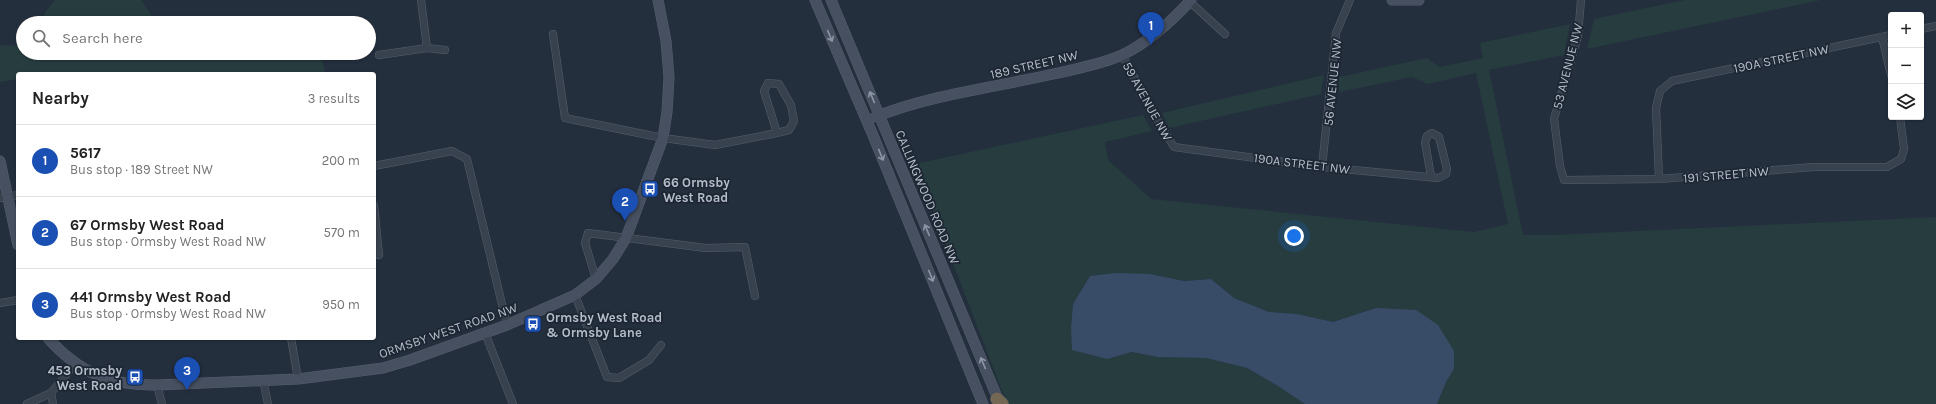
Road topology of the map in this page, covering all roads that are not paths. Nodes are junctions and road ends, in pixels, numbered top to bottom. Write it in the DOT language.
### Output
graph roads {
  1 [pos="421,0"];
  2 [pos="658,0"];
  3 [pos="815,0"];
  4 [pos="831,0"];
  5 [pos="1350,0"];
  6 [pos="1392,0"];
  7 [pos="1420,0"];
  8 [pos="1581,0"];
  9 [pos="1190,1"];
  10 [pos="1936,26"];
  11 [pos="1924,28"];
  12 [pos="553,34"];
  13 [pos="1225,34"];
  14 [pos="1888,36"];
  15 [pos="1882,37"];
  16 [pos="427,48"];
  17 [pos="445,50"];
  18 [pos="380,55"];
  19 [pos="1122,55"];
  20 [pos="1888,62"];
  21 [pos="880,115"];
  22 [pos="866,120"];
  23 [pos="1900,120"];
  24 [pos="777,133"];
  25 [pos="662,138"];
  26 [pos="1174,147"];
  27 [pos="0,161"];
  28 [pos="376,166"];
  29 [pos="1322,166"];
  30 [pos="1431,176"];
  31 [pos="1564,180"];
  32 [pos="1659,180"];
  33 [pos="9,197"];
  34 [pos="376,226"];
  35 [pos="16,234"];
  36 [pos="626,238"];
  37 [pos="379,255"];
  38 [pos="596,280"];
  39 [pos="575,295"];
  40 [pos="755,296"];
  41 [pos="16,300"];
  42 [pos="0,304"];
  43 [pos="507,325"];
  44 [pos="485,334"];
  45 [pos="50,340"];
  46 [pos="291,340"];
  47 [pos="661,345"];
  48 [pos="75,364"];
  49 [pos="298,379"];
  50 [pos="263,380"];
  51 [pos="158,385"];
  52 [pos="51,393"];
  53 [pos="1000,402"];
  54 [pos="27,404"];
  55 [pos="53,404"];
  56 [pos="162,404"];
  57 [pos="268,404"];
  58 [pos="513,404"];
  59 [pos="983,404"];
  1 -- 16 [label="street"];
  2 -- 25 [label="street, ORMSBY WEST ROAD NW"];
  3 -- 22 [label="street, CALLINGWOOD ROAD NW, one-way"];
  21 -- 4 [label="street, CALLINGWOOD ROAD NW, one-way"];
  5 -- 29 [label="street, 56 AVENUE NW"];
  6 -- 7 [label="street"];
  8 -- 31 [label="street, 53 AVENUE NW"];
  9 -- 13 [label="street"];
  9 -- 19 [label="street, 189 STREET NW"];
  10 -- 11 [label="street"];
  12 -- 25 [label="street"];
  14 -- 15 [label="street, 190A STREET NW"];
  15 -- 20 [label="street"];
  15 -- 32 [label="street, 190A STREET NW"];
  16 -- 17 [label="street"];
  16 -- 18 [label="street"];
  19 -- 21 [label="street, 189 STREET NW"];
  19 -- 26 [label="street, 59 AVENUE NW"];
  21 -- 22 [label="street, 189 STREET NW"];
  53 -- 21 [label="street, CALLINGWOOD ROAD NW, one-way"];
  22 -- 59 [label="street, CALLINGWOOD ROAD NW, one-way"];
  23 -- 32 [label="street, 191 STREET NW"];
  24 -- 24 [label="street"];
  24 -- 25 [label="street"];
  25 -- 36 [label="street, ORMSBY WEST ROAD NW"];
  26 -- 29 [label="street, 190A STREET NW"];
  27 -- 33 [label="street"];
  28 -- 43 [label="street"];
  29 -- 30 [label="street, 190A STREET NW"];
  30 -- 30 [label="street, 190A STREET NW"];
  31 -- 32 [label="street, 191 STREET NW"];
  33 -- 35 [label="street"];
  34 -- 37 [label="street"];
  36 -- 38 [label="street, ORMSBY WEST ROAD NW"];
  36 -- 38 [label="street"];
  36 -- 40 [label="street"];
  38 -- 39 [label="street, ORMSBY WEST ROAD NW"];
  39 -- 43 [label="street, ORMSBY WEST ROAD NW"];
  39 -- 47 [label="street"];
  41 -- 42 [label="street"];
  43 -- 44 [label="street, ORMSBY WEST ROAD NW"];
  44 -- 49 [label="street, ORMSBY WEST ROAD NW"];
  44 -- 58 [label="street"];
  45 -- 48 [label="street, ORMSBY WEST ROAD NW"];
  46 -- 49 [label="street"];
  48 -- 51 [label="street, ORMSBY WEST ROAD NW"];
  48 -- 52 [label="street"];
  49 -- 50 [label="street, ORMSBY WEST ROAD NW"];
  50 -- 51 [label="street, ORMSBY WEST ROAD NW"];
  50 -- 57 [label="street"];
  51 -- 56 [label="street"];
  52 -- 54 [label="street"];
  52 -- 55 [label="street"];
}
